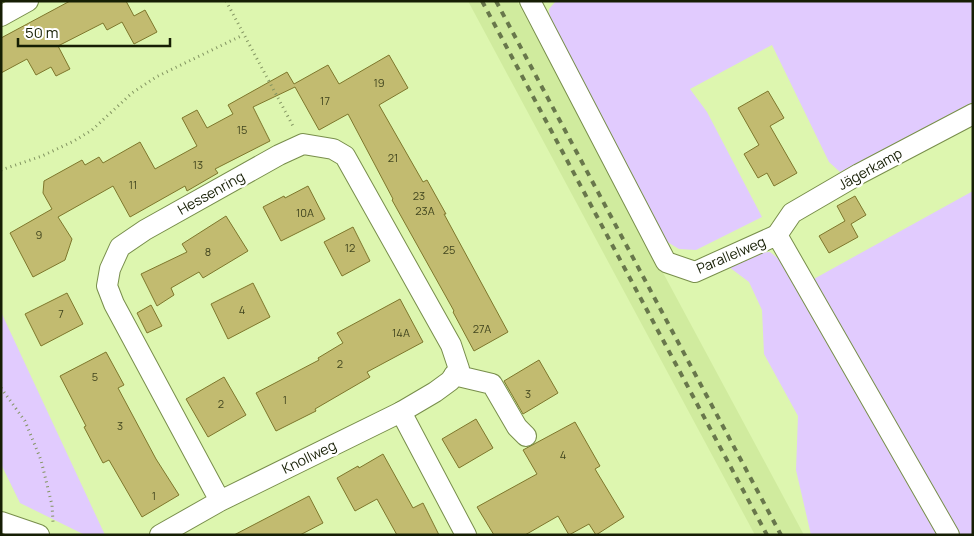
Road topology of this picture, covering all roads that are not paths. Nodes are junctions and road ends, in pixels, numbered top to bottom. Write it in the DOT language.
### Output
graph roads {
  1 [pos="28,1"];
  2 [pos="530,1"];
  3 [pos="1,16"];
  4 [pos="973,114"];
  5 [pos="777,235"];
  6 [pos="457,372"];
  7 [pos="401,412"];
  8 [pos="526,436"];
  9 [pos="220,501"];
  10 [pos="1,522"];
  11 [pos="46,531"];
  12 [pos="160,535"];
  13 [pos="466,535"];
  14 [pos="949,535"];
  1 -- 3 [label="street"];
  2 -- 5 [label="street, Parallelweg"];
  4 -- 5 [label="street, Jägerkamp"];
  5 -- 14 [label="street, Parallelweg"];
  6 -- 7 [label="street, Knollweg"];
  6 -- 8 [label="street"];
  6 -- 9 [label="street, Hessenring"];
  7 -- 9 [label="street, Knollweg"];
  7 -- 13 [label="street"];
  9 -- 12 [label="street, Knollweg"];
  10 -- 11 [label="street"];
}
